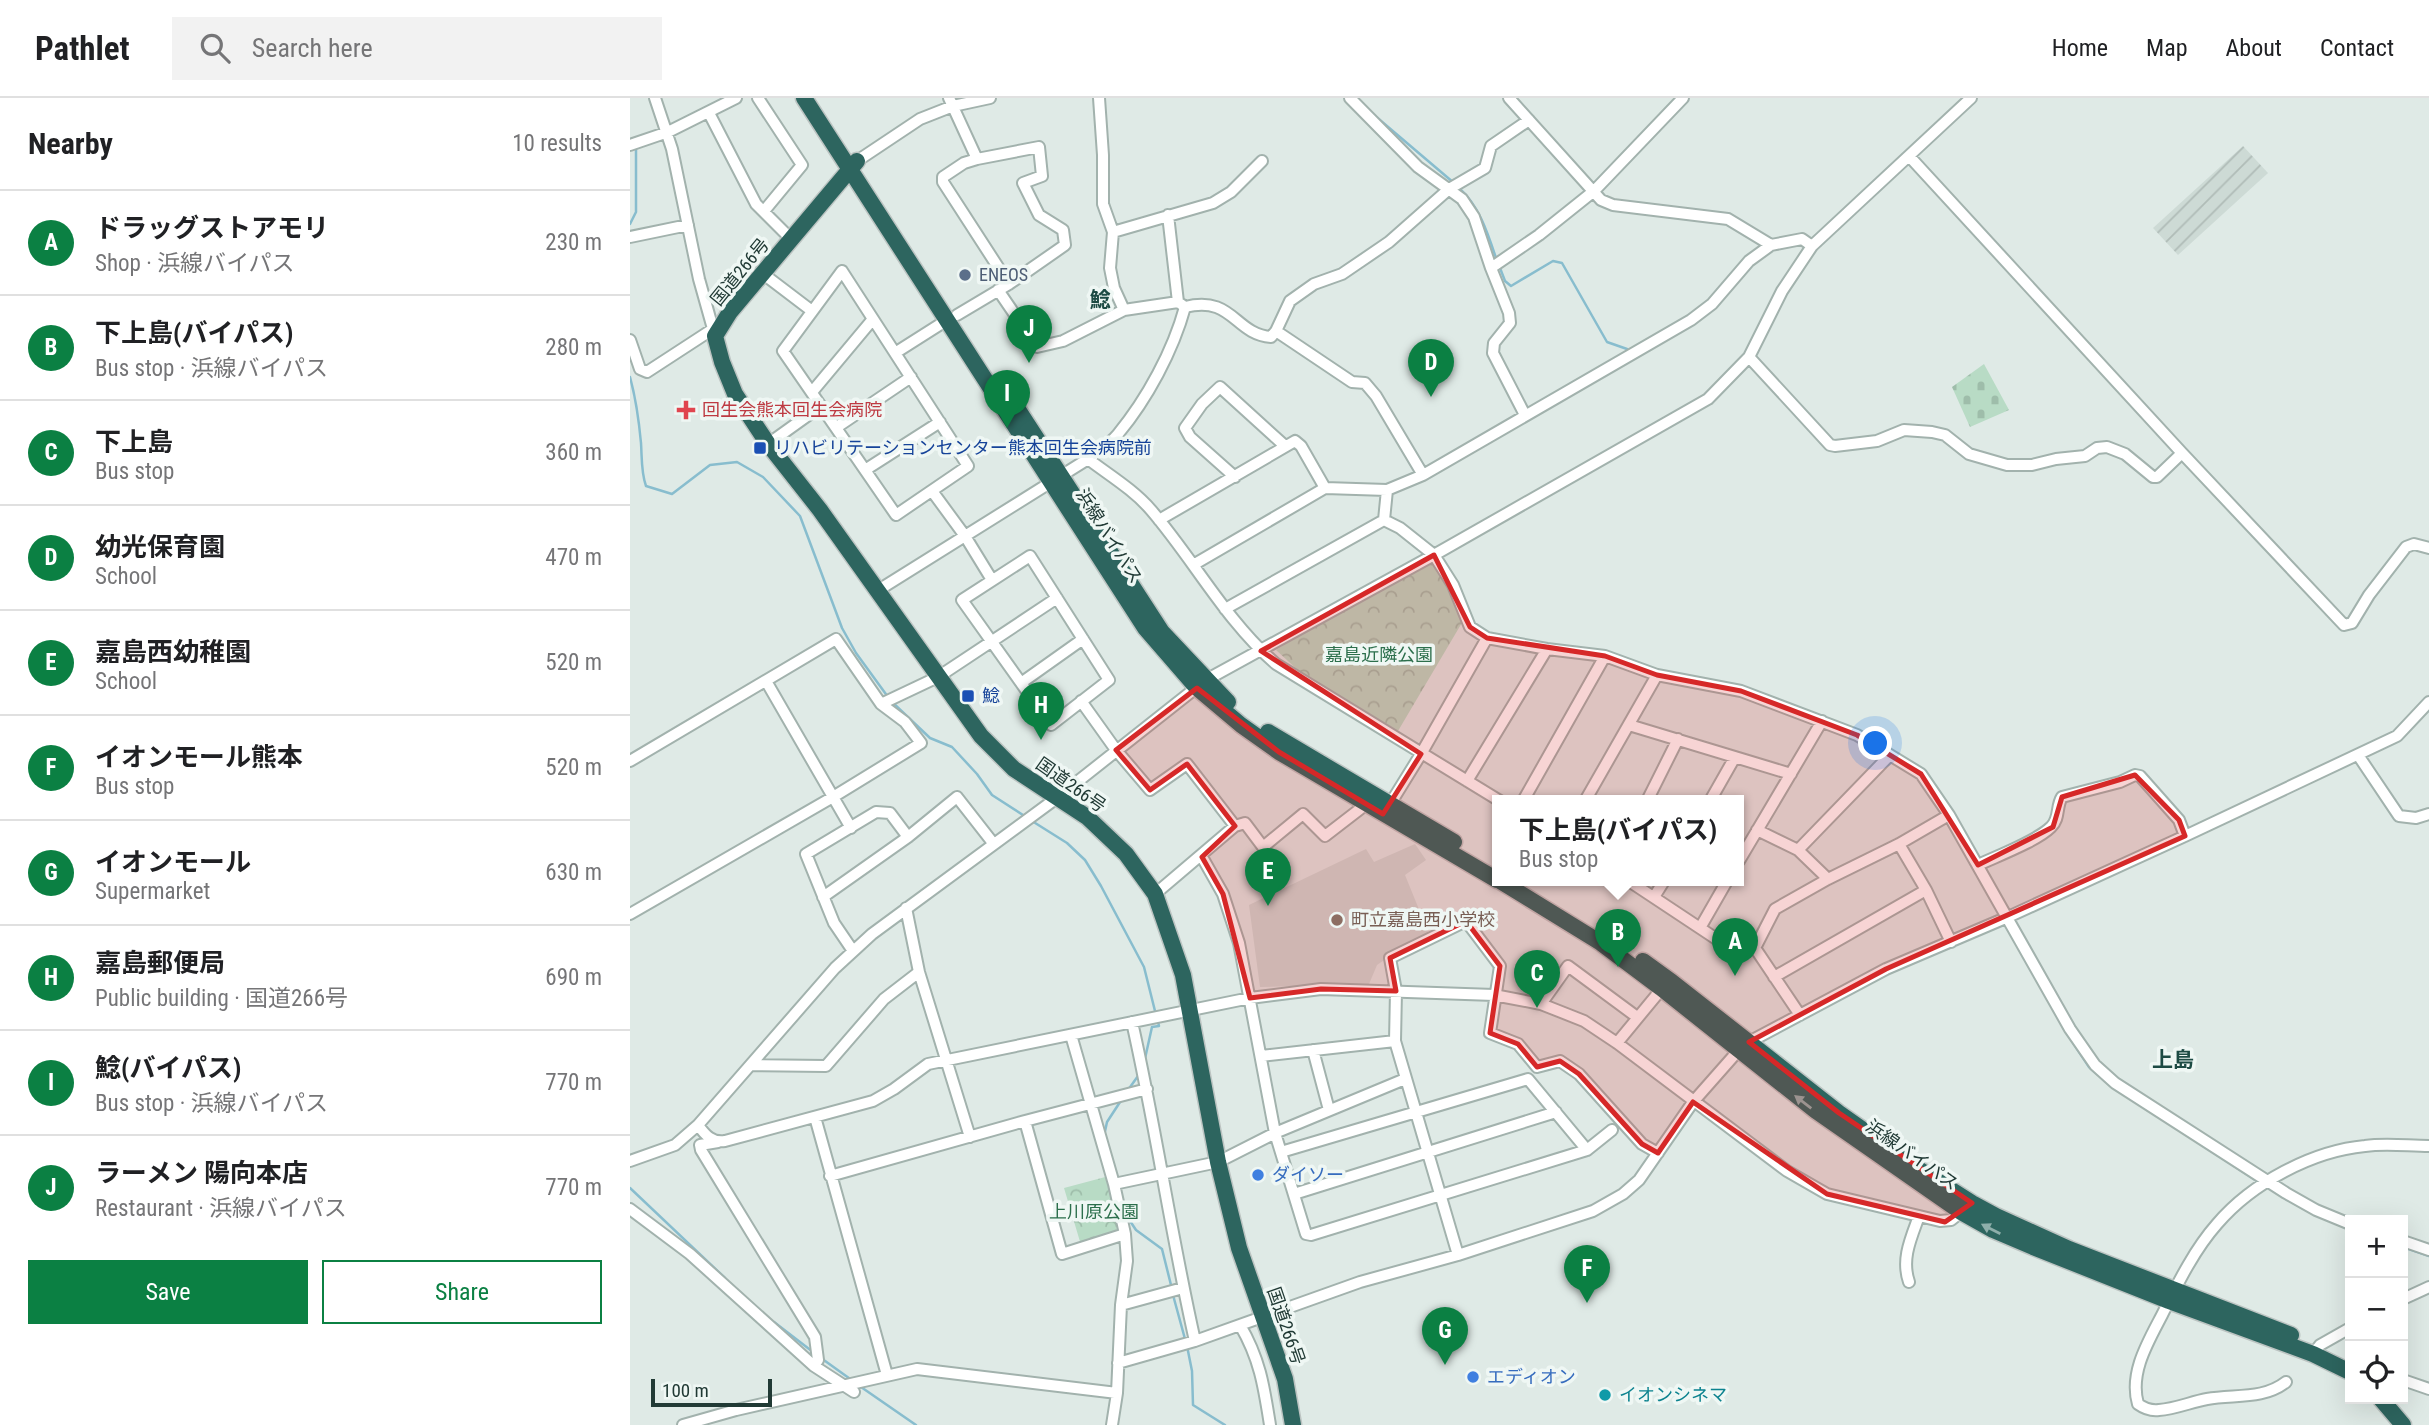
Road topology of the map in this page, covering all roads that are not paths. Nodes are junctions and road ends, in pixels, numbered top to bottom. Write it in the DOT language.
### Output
graph roads {
  1 [pos="655,98"];
  2 [pos="736,98"];
  3 [pos="758,98"];
  4 [pos="804,98"];
  5 [pos="816,98"];
  6 [pos="990,98"];
  7 [pos="1099,98"];
  8 [pos="1350,98"];
  9 [pos="1509,98"];
  10 [pos="1683,98"];
  11 [pos="1971,98"];
  12 [pos="951,102"];
  13 [pos="709,113"];
  14 [pos="1529,120"];
  15 [pos="668,132"];
  16 [pos="630,145"];
  17 [pos="1909,156"];
  18 [pos="977,159"];
  19 [pos="1262,161"];
  20 [pos="854,165"];
  21 [pos="1449,189"];
  22 [pos="1594,191"];
  23 [pos="764,211"];
  24 [pos="1168,215"];
  25 [pos="688,225"];
  26 [pos="1113,232"];
  27 [pos="630,237"];
  28 [pos="791,239"];
  29 [pos="1771,245"];
  30 [pos="1812,246"];
  31 [pos="1491,268"];
  32 [pos="762,273"];
  33 [pos="1009,284"];
  34 [pos="998,290"];
  35 [pos="1181,305"];
  36 [pos="1124,310"];
  37 [pos="812,311"];
  38 [pos="952,317"];
  39 [pos="873,319"];
  40 [pos="1276,331"];
  41 [pos="714,333"];
  42 [pos="630,341"];
  43 [pos="895,353"];
  44 [pos="1749,357"];
  45 [pos="911,377"];
  46 [pos="812,392"];
  47 [pos="821,405"];
  48 [pos="1525,415"];
  49 [pos="940,422"];
  50 [pos="837,427"];
  51 [pos="768,444"];
  52 [pos="1284,446"];
  53 [pos="2182,453"];
  54 [pos="1088,459"];
  55 [pos="865,470"];
  56 [pos="1423,475"];
  57 [pos="1235,477"];
  58 [pos="1056,478"];
  59 [pos="1325,488"];
  60 [pos="932,491"];
  61 [pos="1387,491"];
  62 [pos="1159,520"];
  63 [pos="1384,520"];
  64 [pos="965,536"];
  65 [pos="2429,548"];
  66 [pos="1434,555"];
  67 [pos="1193,565"];
  68 [pos="992,580"];
  69 [pos="877,591"];
  70 [pos="1057,598"];
  71 [pos="1225,609"];
  72 [pos="1487,638"];
  73 [pos="1083,639"];
  74 [pos="991,642"];
  75 [pos="1547,649"];
  76 [pos="1261,651"];
  77 [pos="1605,656"];
  78 [pos="1657,675"];
  79 [pos="938,677"];
  80 [pos="766,681"];
  81 [pos="1021,683"];
  82 [pos="1202,684"];
  83 [pos="1081,701"];
  84 [pos="2429,702"];
  85 [pos="881,704"];
  86 [pos="1822,721"];
  87 [pos="1629,725"];
  88 [pos="1678,740"];
  89 [pos="1116,750"];
  90 [pos="1422,754"];
  91 [pos="1890,755"];
  92 [pos="2358,755"];
  93 [pos="1735,757"];
  94 [pos="630,761"];
  95 [pos="1791,774"];
  96 [pos="1467,781"];
  97 [pos="1525,795"];
  98 [pos="1588,795"];
  99 [pos="1650,795"];
  100 [pos="1713,795"];
  101 [pos="1492,796"];
  102 [pos="833,797"];
  103 [pos="1058,797"];
  104 [pos="1360,809"];
  105 [pos="1387,809"];
  106 [pos="2429,814"];
  107 [pos="1949,815"];
  108 [pos="1235,826"];
  109 [pos="851,828"];
  110 [pos="1757,830"];
  111 [pos="908,836"];
  112 [pos="2185,836"];
  113 [pos="993,843"];
  114 [pos="1899,844"];
  115 [pos="1798,850"];
  116 [pos="1744,852"];
  117 [pos="1202,857"];
  118 [pos="1492,865"];
  119 [pos="1978,865"];
  120 [pos="1492,876"];
  121 [pos="1828,879"];
  122 [pos="1509,886"];
  123 [pos="1528,886"];
  124 [pos="1637,886"];
  125 [pos="1661,886"];
  126 [pos="1724,886"];
  127 [pos="1926,890"];
  128 [pos="1155,894"];
  129 [pos="823,897"];
  130 [pos="1654,897"];
  131 [pos="906,908"];
  132 [pos="630,914"];
  133 [pos="2008,917"];
  134 [pos="1700,928"];
  135 [pos="1951,942"];
  136 [pos="1756,946"];
  137 [pos="853,951"];
  138 [pos="919,972"];
  139 [pos="1774,977"];
  140 [pos="1667,985"];
  141 [pos="1396,991"];
  142 [pos="1494,995"];
  143 [pos="1250,998"];
  144 [pos="1541,1004"];
  145 [pos="1190,1010"];
  146 [pos="1800,1015"];
  147 [pos="1637,1017"];
  148 [pos="1132,1022"];
  149 [pos="1071,1035"];
  150 [pos="1395,1041"];
  151 [pos="1617,1043"];
  152 [pos="1744,1047"];
  153 [pos="1313,1050"];
  154 [pos="1261,1056"];
  155 [pos="947,1059"];
  156 [pos="751,1065"];
  157 [pos="1405,1079"];
  158 [pos="1147,1089"];
  159 [pos="1693,1102"];
  160 [pos="1091,1105"];
  161 [pos="1329,1110"];
  162 [pos="1556,1112"];
  163 [pos="1415,1113"];
  164 [pos="815,1117"];
  165 [pos="1025,1121"];
  166 [pos="698,1125"];
  167 [pos="1612,1130"];
  168 [pos="1275,1133"];
  169 [pos="970,1137"];
  170 [pos="718,1142"];
  171 [pos="2429,1146"];
  172 [pos="1587,1150"];
  173 [pos="1281,1152"];
  174 [pos="1427,1153"];
  175 [pos="1658,1153"];
  176 [pos="630,1161"];
  177 [pos="1217,1162"];
  178 [pos="1162,1173"];
  179 [pos="830,1176"];
  180 [pos="2268,1181"];
  181 [pos="1114,1184"];
  182 [pos="1294,1194"];
  183 [pos="1440,1194"];
  184 [pos="1967,1208"];
  185 [pos="630,1209"];
  186 [pos="1919,1216"];
  187 [pos="2345,1222"];
  188 [pos="1125,1234"];
  189 [pos="2408,1243"];
  190 [pos="2429,1250"];
  191 [pos="1458,1255"];
  192 [pos="1909,1282"];
  193 [pos="2429,1287"];
  194 [pos="1183,1288"];
  195 [pos="2172,1295"];
  196 [pos="2408,1296"];
  197 [pos="1121,1305"];
  198 [pos="1262,1318"];
  199 [pos="1240,1325"];
  200 [pos="2345,1331"];
  201 [pos="1195,1341"];
  202 [pos="2316,1349"];
  203 [pos="2345,1359"];
  204 [pos="1118,1363"];
  205 [pos="814,1366"];
  206 [pos="2345,1369"];
  207 [pos="887,1375"];
  208 [pos="2286,1382"];
  209 [pos="2408,1382"];
  210 [pos="850,1389"];
  211 [pos="2429,1389"];
  212 [pos="1117,1393"];
  213 [pos="2386,1404"];
  214 [pos="2401,1404"];
  215 [pos="683,1425"];
  216 [pos="1112,1425"];
  217 [pos="1270,1425"];
  218 [pos="1293,1425"];
  219 [pos="2403,1425"];
  220 [pos="2416,1425"];
  1 -- 15 [label="street"];
  2 -- 13 [label="street"];
  3 -- 23 [label="street"];
  4 -- 20 [label="highway, 浜線バイパス"];
  5 -- 20 [label="highway, 浜線バイパス"];
  6 -- 12 [label="street"];
  7 -- 26 [label="street"];
  8 -- 21 [label="street"];
  9 -- 14 [label="street"];
  10 -- 22 [label="street"];
  11 -- 17 [label="street"];
  12 -- 18 [label="street"];
  12 -- 20 [label="street"];
  13 -- 15 [label="street"];
  13 -- 23 [label="street"];
  14 -- 21 [label="street"];
  14 -- 22 [label="street"];
  15 -- 16 [label="street"];
  15 -- 25 [label="street"];
  17 -- 30 [label="street"];
  17 -- 53 [label="street"];
  18 -- 33 [label="street"];
  18 -- 33 [label="street"];
  19 -- 24 [label="street"];
  20 -- 28 [label="highway, 国道266号"];
  20 -- 38 [label="highway, 浜線バイパス"];
  21 -- 31 [label="street"];
  21 -- 40 [label="street"];
  22 -- 29 [label="street"];
  22 -- 31 [label="street"];
  23 -- 28 [label="street"];
  24 -- 26 [label="street"];
  24 -- 35 [label="street"];
  25 -- 27 [label="street"];
  25 -- 41 [label="street"];
  26 -- 36 [label="street"];
  28 -- 32 [label="highway, 国道266号"];
  29 -- 30 [label="street"];
  29 -- 48 [label="street"];
  30 -- 44 [label="street"];
  31 -- 48 [label="street"];
  32 -- 37 [label="street"];
  32 -- 41 [label="highway, 国道266号"];
  33 -- 34 [label="street"];
  34 -- 36 [label="street"];
  34 -- 38 [label="street"];
  35 -- 36 [label="street"];
  35 -- 40 [label="street"];
  35 -- 54 [label="street"];
  37 -- 39 [label="street"];
  37 -- 46 [label="street"];
  38 -- 43 [label="street"];
  38 -- 58 [label="highway, 浜線バイパス"];
  39 -- 43 [label="street"];
  39 -- 46 [label="street"];
  40 -- 56 [label="street"];
  41 -- 42 [label="street"];
  41 -- 51 [label="highway, 国道266号"];
  43 -- 45 [label="street"];
  44 -- 53 [label="street"];
  44 -- 66 [label="street"];
  45 -- 49 [label="street"];
  45 -- 50 [label="street"];
  46 -- 47 [label="street"];
  47 -- 50 [label="street"];
  47 -- 51 [label="street"];
  48 -- 56 [label="street"];
  49 -- 55 [label="street"];
  49 -- 60 [label="street"];
  50 -- 55 [label="street"];
  51 -- 69 [label="highway, 国道266号"];
  52 -- 57 [label="street"];
  52 -- 57 [label="street"];
  52 -- 59 [label="street"];
  53 -- 65 [label="street"];
  54 -- 58 [label="street"];
  54 -- 62 [label="street"];
  55 -- 60 [label="street"];
  56 -- 61 [label="street"];
  57 -- 62 [label="street"];
  58 -- 64 [label="street"];
  58 -- 82 [label="highway, 浜線バイパス"];
  59 -- 61 [label="street"];
  59 -- 67 [label="street"];
  60 -- 64 [label="street"];
  61 -- 63 [label="street"];
  62 -- 67 [label="street"];
  63 -- 66 [label="street"];
  63 -- 71 [label="street"];
  64 -- 68 [label="street"];
  64 -- 69 [label="street"];
  66 -- 72 [label="street"];
  66 -- 76 [label="street"];
  67 -- 71 [label="street"];
  68 -- 70 [label="street"];
  68 -- 74 [label="street"];
  69 -- 79 [label="highway, 国道266号"];
  70 -- 73 [label="street"];
  70 -- 74 [label="street"];
  71 -- 76 [label="street"];
  72 -- 75 [label="street"];
  72 -- 90 [label="street"];
  73 -- 81 [label="street"];
  73 -- 83 [label="street"];
  74 -- 79 [label="street"];
  74 -- 81 [label="street"];
  75 -- 77 [label="street"];
  75 -- 96 [label="street"];
  76 -- 82 [label="street"];
  76 -- 90 [label="street"];
  77 -- 78 [label="street"];
  77 -- 97 [label="street"];
  78 -- 86 [label="street"];
  78 -- 87 [label="street"];
  79 -- 85 [label="street"];
  79 -- 103 [label="highway, 国道266号"];
  80 -- 85 [label="street"];
  80 -- 94 [label="street"];
  80 -- 102 [label="street"];
  81 -- 83 [label="street"];
  82 -- 89 [label="street"];
  82 -- 105 [label="highway, 浜線バイパス"];
  83 -- 89 [label="street"];
  84 -- 92 [label="street"];
  85 -- 102 [label="street"];
  86 -- 91 [label="street"];
  86 -- 95 [label="street"];
  87 -- 88 [label="street"];
  87 -- 98 [label="street"];
  88 -- 93 [label="street"];
  88 -- 99 [label="street"];
  89 -- 103 [label="street"];
  89 -- 108 [label="street"];
  90 -- 96 [label="street"];
  90 -- 105 [label="street"];
  91 -- 107 [label="street"];
  91 -- 115 [label="street"];
  92 -- 106 [label="street"];
  92 -- 112 [label="street"];
  93 -- 95 [label="street"];
  93 -- 100 [label="street"];
  95 -- 110 [label="street"];
  96 -- 101 [label="street"];
  102 -- 109 [label="street"];
  102 -- 132 [label="street"];
  103 -- 113 [label="street"];
  103 -- 128 [label="highway, 国道266号"];
  104 -- 108 [label="street"];
  105 -- 118 [label="highway, 浜線バイパス"];
  105 -- 120 [label="highway, 浜線バイパス"];
  107 -- 114 [label="street"];
  107 -- 119 [label="street"];
  108 -- 117 [label="street"];
  109 -- 111 [label="street"];
  109 -- 129 [label="street"];
  110 -- 115 [label="street"];
  110 -- 116 [label="street"];
  111 -- 113 [label="street"];
  111 -- 129 [label="street"];
  112 -- 119 [label="street"];
  112 -- 133 [label="street"];
  113 -- 131 [label="street"];
  114 -- 121 [label="street"];
  114 -- 127 [label="street"];
  115 -- 121 [label="street"];
  117 -- 128 [label="street"];
  117 -- 143 [label="street"];
  119 -- 133 [label="street"];
  121 -- 136 [label="street"];
  122 -- 140 [label="highway, 浜線バイパス"];
  123 -- 140 [label="highway, 浜線バイパス"];
  124 -- 130 [label="street"];
  125 -- 130 [label="street"];
  126 -- 134 [label="street"];
  127 -- 135 [label="street"];
  127 -- 139 [label="street"];
  128 -- 145 [label="highway, 国道266号"];
  129 -- 137 [label="street"];
  130 -- 134 [label="street"];
  131 -- 137 [label="street"];
  131 -- 138 [label="street"];
  133 -- 135 [label="street"];
  133 -- 180 [label="street"];
  134 -- 136 [label="street"];
  135 -- 146 [label="street"];
  136 -- 139 [label="street"];
  137 -- 156 [label="street"];
  138 -- 155 [label="street"];
  138 -- 156 [label="street"];
  139 -- 146 [label="street"];
  140 -- 147 [label="street"];
  140 -- 152 [label="highway, 浜線バイパス"];
  141 -- 142 [label="street"];
  141 -- 142 [label="street"];
  141 -- 143 [label="street"];
  141 -- 150 [label="street"];
  142 -- 144 [label="street"];
  142 -- 175 [label="street"];
  143 -- 145 [label="street"];
  143 -- 154 [label="street"];
  144 -- 147 [label="street"];
  144 -- 151 [label="street"];
  145 -- 148 [label="street"];
  145 -- 177 [label="highway, 国道266号"];
  146 -- 152 [label="street"];
  147 -- 151 [label="street"];
  148 -- 149 [label="street"];
  148 -- 158 [label="street"];
  149 -- 155 [label="street"];
  149 -- 160 [label="street"];
  150 -- 153 [label="street"];
  150 -- 157 [label="street"];
  151 -- 159 [label="street"];
  152 -- 159 [label="street"];
  152 -- 184 [label="highway, 浜線バイパス"];
  153 -- 154 [label="street"];
  153 -- 161 [label="street"];
  154 -- 168 [label="street"];
  155 -- 164 [label="street"];
  155 -- 169 [label="street"];
  156 -- 166 [label="street"];
  157 -- 161 [label="street"];
  157 -- 163 [label="street"];
  158 -- 160 [label="street"];
  158 -- 178 [label="street"];
  159 -- 175 [label="street"];
  159 -- 186 [label="street"];
  160 -- 165 [label="street"];
  160 -- 181 [label="street"];
  161 -- 168 [label="street"];
  162 -- 163 [label="street"];
  162 -- 172 [label="street"];
  162 -- 174 [label="street"];
  163 -- 173 [label="street"];
  163 -- 174 [label="street"];
  164 -- 170 [label="street"];
  164 -- 179 [label="street"];
  165 -- 169 [label="street"];
  165 -- 188 [label="street"];
  166 -- 170 [label="street"];
  166 -- 176 [label="street"];
  167 -- 172 [label="street"];
  168 -- 173 [label="street"];
  168 -- 177 [label="street"];
  169 -- 179 [label="street"];
  170 -- 205 [label="street"];
  171 -- 180 [label="street"];
  172 -- 183 [label="street"];
  173 -- 182 [label="street"];
  174 -- 182 [label="street"];
  174 -- 183 [label="street"];
  175 -- 191 [label="street"];
  177 -- 178 [label="street"];
  177 -- 198 [label="highway, 国道266号"];
  178 -- 181 [label="street"];
  178 -- 194 [label="street"];
  179 -- 207 [label="street"];
  180 -- 187 [label="street"];
  180 -- 195 [label="street"];
  181 -- 188 [label="street"];
  182 -- 183 [label="street"];
  183 -- 191 [label="street"];
  184 -- 186 [label="street"];
  184 -- 195 [label="highway, 浜線バイパス"];
  185 -- 205 [label="street"];
  186 -- 192 [label="street"];
  188 -- 197 [label="street"];
  189 -- 190 [label="street"];
  191 -- 198 [label="street"];
  193 -- 196 [label="street"];
  194 -- 197 [label="street"];
  194 -- 201 [label="street"];
  195 -- 202 [label="highway, 浜線バイパス"];
  195 -- 208 [label="street"];
  197 -- 204 [label="street"];
  198 -- 199 [label="street"];
  198 -- 218 [label="highway, 国道266号"];
  199 -- 201 [label="street"];
  199 -- 217 [label="street"];
  200 -- 202 [label="street"];
  201 -- 204 [label="street"];
  202 -- 203 [label="highway, 浜線バイパス"];
  202 -- 206 [label="highway, 浜線バイパス"];
  204 -- 212 [label="street"];
  205 -- 210 [label="street"];
  207 -- 210 [label="street"];
  207 -- 212 [label="street"];
  209 -- 211 [label="street"];
  210 -- 215 [label="street"];
  212 -- 216 [label="street"];
  213 -- 219 [label="highway"];
  214 -- 220 [label="highway"];
}
